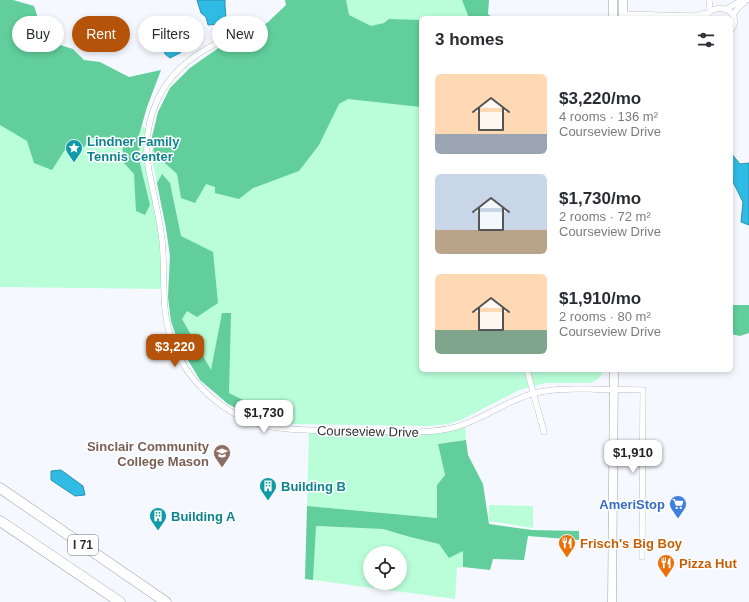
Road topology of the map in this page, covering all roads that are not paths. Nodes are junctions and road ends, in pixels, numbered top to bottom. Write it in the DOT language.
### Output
graph roads {
  1 [pos="613,0"];
  2 [pos="624,0"];
  3 [pos="709,0"];
  4 [pos="742,0"];
  5 [pos="747,0"];
  6 [pos="728,8"];
  7 [pos="707,14"];
  8 [pos="734,15"];
  9 [pos="613,16"];
  10 [pos="623,16"];
  11 [pos="733,26"];
  12 [pos="212,46"];
  13 [pos="528,372"];
  14 [pos="614,372"];
  15 [pos="614,390"];
  16 [pos="534,393"];
  17 [pos="544,432"];
  18 [pos="0,488"];
  19 [pos="0,520"];
  20 [pos="642,557"];
  21 [pos="120,602"];
  22 [pos="166,602"];
  23 [pos="612,602"];
  1 -- 9 [label="main road"];
  2 -- 10 [label="main road"];
  3 -- 7 [label="street"];
  4 -- 6 [label="street"];
  5 -- 8 [label="street"];
  6 -- 7 [label="street"];
  6 -- 8 [label="street"];
  7 -- 10 [label="street"];
  8 -- 11 [label="street"];
  12 -- 16 [label="street, Courseview Drive"];
  13 -- 16 [label="street"];
  14 -- 15 [label="main road"];
  15 -- 16 [label="street, Courseview Drive"];
  15 -- 20 [label="street, Courseview Drive"];
  15 -- 23 [label="main road"];
  16 -- 17 [label="street"];
  18 -- 22 [label="highway, I 71"];
  19 -- 21 [label="highway, I 71"];
}
